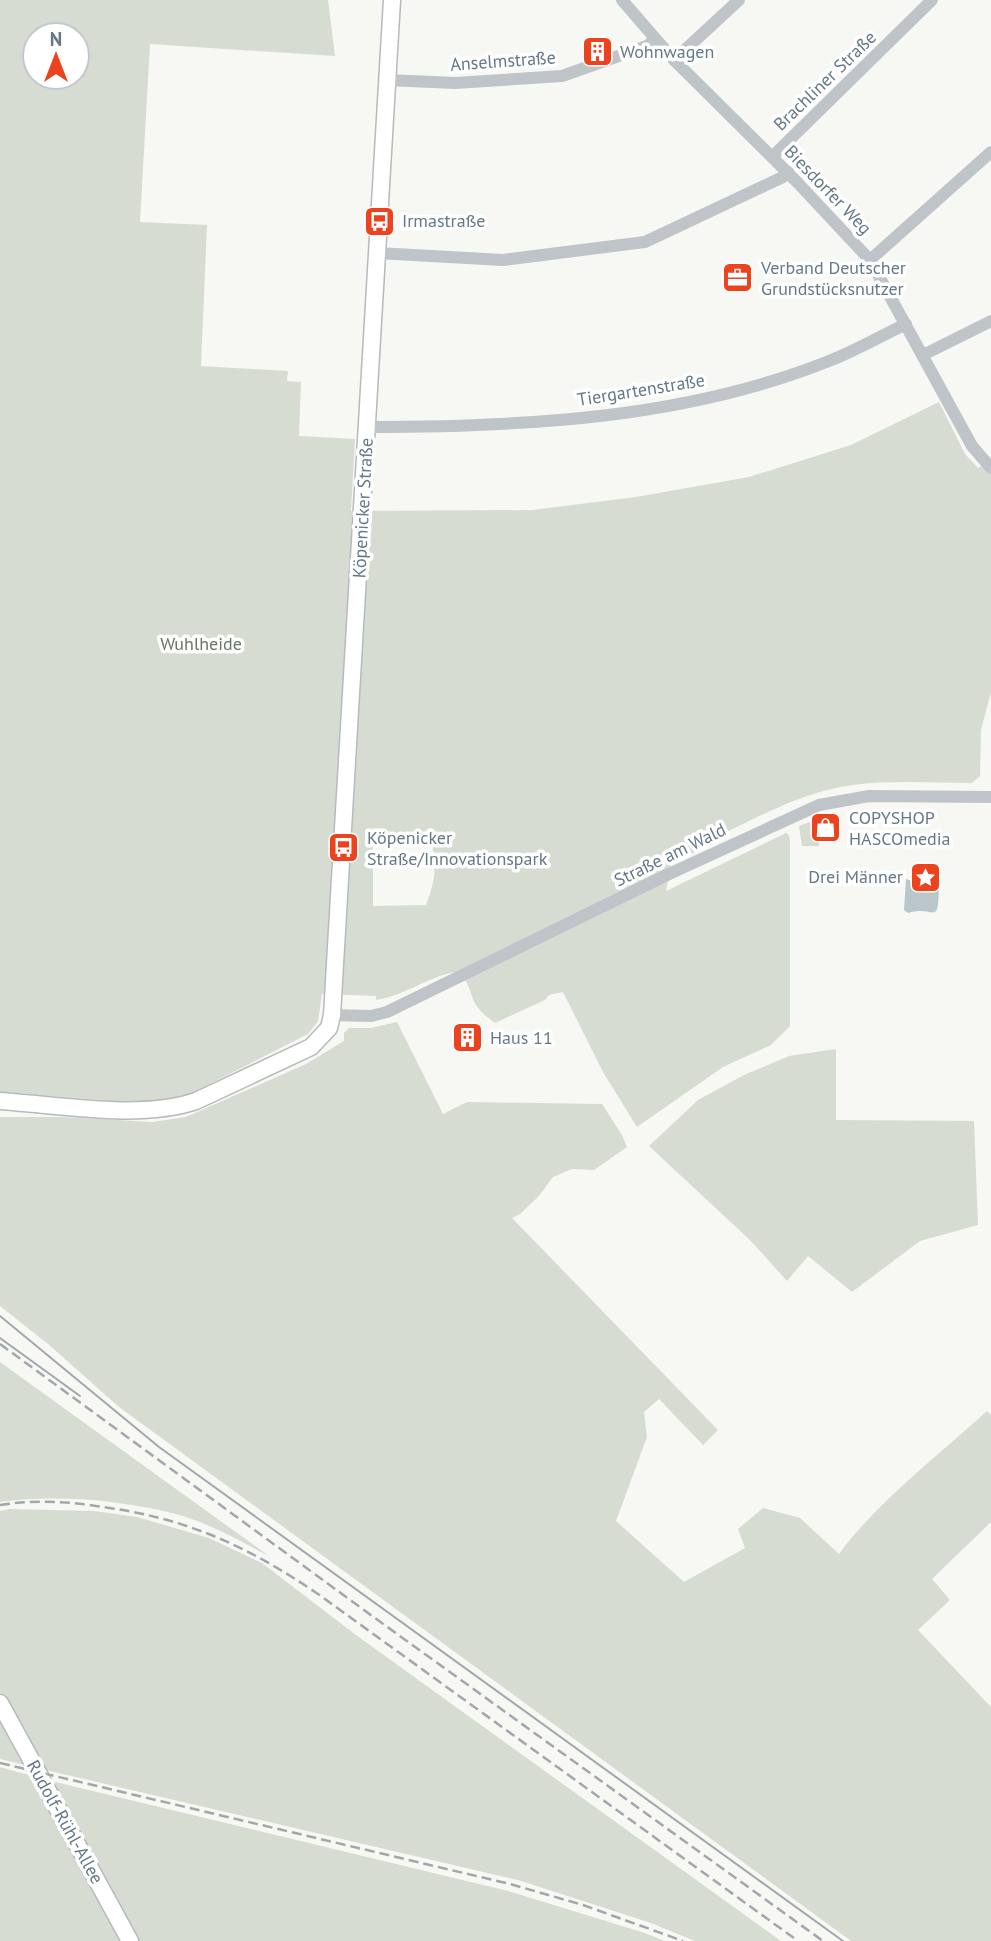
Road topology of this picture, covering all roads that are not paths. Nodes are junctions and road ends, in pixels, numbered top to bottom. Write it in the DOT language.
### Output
graph roads {
  1 [pos="392,0"];
  2 [pos="622,0"];
  3 [pos="739,0"];
  4 [pos="932,0"];
  5 [pos="655,39"];
  6 [pos="674,60"];
  7 [pos="387,80"];
  8 [pos="991,152"];
  9 [pos="772,157"];
  10 [pos="788,172"];
  11 [pos="377,253"];
  12 [pos="870,260"];
  13 [pos="991,321"];
  14 [pos="906,324"];
  15 [pos="923,355"];
  16 [pos="368,427"];
  17 [pos="990,464"];
  18 [pos="991,797"];
  19 [pos="332,1015"];
  20 [pos="0,1101"];
  21 [pos="0,1703"];
  22 [pos="130,1941"];
  1 -- 7 [label="main road, Köpenicker Straße"];
  2 -- 5 [label="street, Biesdorfer Weg"];
  3 -- 6 [label="street"];
  4 -- 9 [label="street, Brachliner Straße"];
  5 -- 6 [label="street, Biesdorfer Weg"];
  5 -- 7 [label="street, Anselmstraße"];
  6 -- 9 [label="street, Biesdorfer Weg"];
  7 -- 11 [label="main road, Köpenicker Straße"];
  8 -- 12 [label="street"];
  9 -- 10 [label="street, Biesdorfer Weg"];
  10 -- 11 [label="street"];
  10 -- 12 [label="street, Biesdorfer Weg"];
  11 -- 16 [label="main road, Köpenicker Straße"];
  12 -- 14 [label="street, Biesdorfer Weg"];
  13 -- 15 [label="street"];
  14 -- 15 [label="street, Biesdorfer Weg"];
  14 -- 16 [label="street, Tiergartenstraße"];
  15 -- 17 [label="street, Biesdorfer Weg"];
  16 -- 19 [label="main road, Köpenicker Straße"];
  18 -- 19 [label="street, Straße am Wald"];
  19 -- 20 [label="main road, Köpenicker Straße"];
  21 -- 22 [label="main road, Rudolf-Rühl-Allee"];
}
